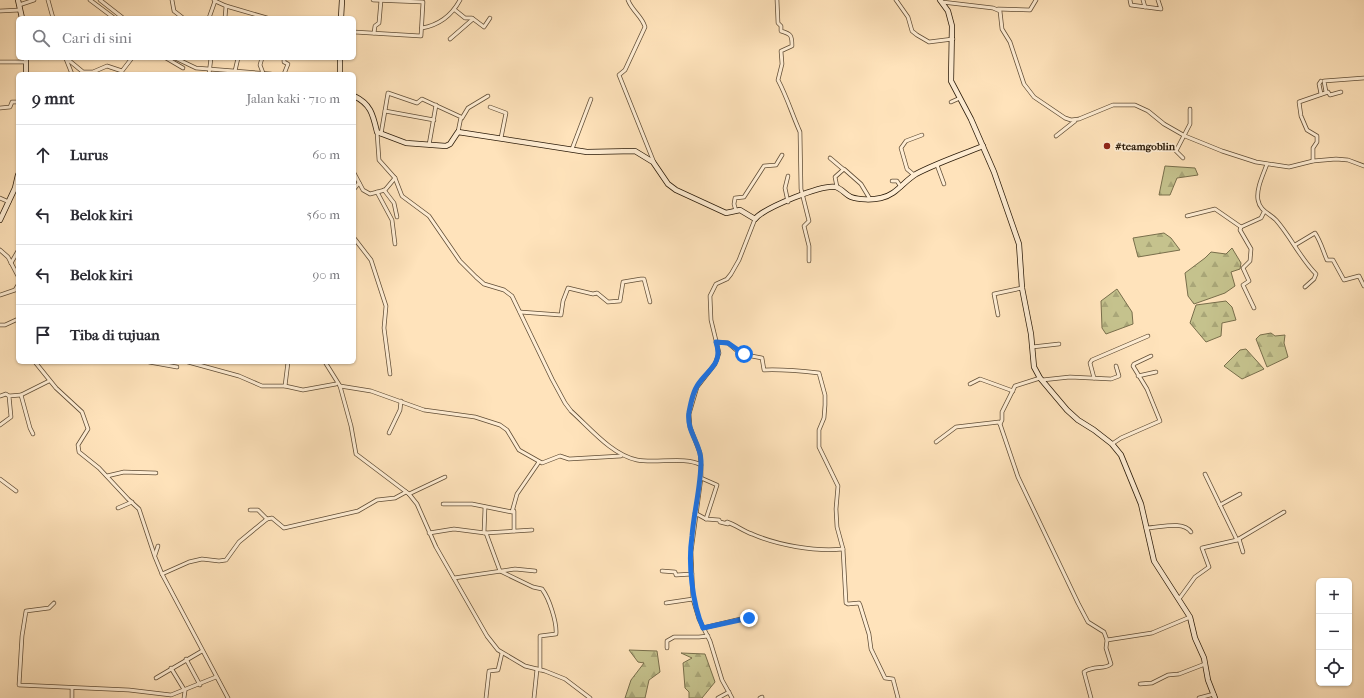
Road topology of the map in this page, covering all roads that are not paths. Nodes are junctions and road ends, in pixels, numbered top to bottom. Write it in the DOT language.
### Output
graph roads {
  1 [pos="34,0"];
  2 [pos="49,0"];
  3 [pos="90,0"];
  4 [pos="100,0"];
  5 [pos="172,0"];
  6 [pos="214,0"];
  7 [pos="342,0"];
  8 [pos="373,0"];
  9 [pos="381,0"];
  10 [pos="460,0"];
  11 [pos="628,0"];
  12 [pos="777,0"];
  13 [pos="896,0"];
  14 [pos="1036,0"];
  15 [pos="1130,0"];
  16 [pos="1143,0"];
  17 [pos="1158,0"];
  18 [pos="941,1"];
  19 [pos="19,6"];
  20 [pos="226,6"];
  21 [pos="1145,7"];
  22 [pos="998,9"];
  23 [pos="454,10"];
  24 [pos="0,11"];
  25 [pos="22,16"];
  26 [pos="53,16"];
  27 [pos="111,16"];
  28 [pos="119,16"];
  29 [pos="180,16"];
  30 [pos="210,16"];
  31 [pos="225,16"];
  32 [pos="260,16"];
  33 [pos="341,16"];
  34 [pos="490,18"];
  35 [pos="473,19"];
  36 [pos="422,28"];
  37 [pos="356,32"];
  38 [pos="374,33"];
  39 [pos="450,38"];
  40 [pos="953,39"];
  41 [pos="26,60"];
  42 [pos="67,60"];
  43 [pos="68,60"];
  44 [pos="130,60"];
  45 [pos="170,60"];
  46 [pos="177,60"];
  47 [pos="211,60"];
  48 [pos="238,60"];
  49 [pos="261,60"];
  50 [pos="284,60"];
  51 [pos="340,60"];
  52 [pos="0,62"];
  53 [pos="184,66"];
  54 [pos="209,68"];
  55 [pos="235,71"];
  56 [pos="26,72"];
  57 [pos="71,72"];
  58 [pos="84,72"];
  59 [pos="93,72"];
  60 [pos="181,72"];
  61 [pos="209,72"];
  62 [pos="248,72"];
  63 [pos="262,72"];
  64 [pos="285,72"];
  65 [pos="340,72"];
  66 [pos="1364,78"];
  67 [pos="1321,81"];
  68 [pos="1326,92"];
  69 [pos="1341,92"];
  70 [pos="1321,94"];
  71 [pos="488,96"];
  72 [pos="356,97"];
  73 [pos="960,98"];
  74 [pos="591,99"];
  75 [pos="16,102"];
  76 [pos="951,102"];
  77 [pos="436,105"];
  78 [pos="490,107"];
  79 [pos="0,108"];
  80 [pos="1190,109"];
  81 [pos="385,111"];
  82 [pos="462,118"];
  83 [pos="434,120"];
  84 [pos="1075,120"];
  85 [pos="458,132"];
  86 [pos="379,133"];
  87 [pos="922,135"];
  88 [pos="1056,136"];
  89 [pos="1185,136"];
  90 [pos="501,138"];
  91 [pos="429,146"];
  92 [pos="983,146"];
  93 [pos="572,149"];
  94 [pos="782,155"];
  95 [pos="830,158"];
  96 [pos="1183,158"];
  97 [pos="1313,160"];
  98 [pos="655,164"];
  99 [pos="1267,164"];
  100 [pos="937,165"];
  101 [pos="1364,166"];
  102 [pos="844,169"];
  103 [pos="914,175"];
  104 [pos="788,176"];
  105 [pos="356,177"];
  106 [pos="16,178"];
  107 [pos="395,178"];
  108 [pos="892,181"];
  109 [pos="359,183"];
  110 [pos="944,184"];
  111 [pos="901,186"];
  112 [pos="356,187"];
  113 [pos="837,188"];
  114 [pos="385,189"];
  115 [pos="377,192"];
  116 [pos="802,194"];
  117 [pos="0,198"];
  118 [pos="870,199"];
  119 [pos="9,202"];
  120 [pos="788,202"];
  121 [pos="736,210"];
  122 [pos="1264,212"];
  123 [pos="1187,216"];
  124 [pos="397,218"];
  125 [pos="755,219"];
  126 [pos="0,220"];
  127 [pos="1241,227"];
  128 [pos="356,241"];
  129 [pos="395,244"];
  130 [pos="1295,245"];
  131 [pos="0,250"];
  132 [pos="16,254"];
  133 [pos="809,261"];
  134 [pos="11,262"];
  135 [pos="16,272"];
  136 [pos="1364,286"];
  137 [pos="1304,287"];
  138 [pos="16,288"];
  139 [pos="1022,288"];
  140 [pos="0,295"];
  141 [pos="650,302"];
  142 [pos="1254,308"];
  143 [pos="520,312"];
  144 [pos="998,315"];
  145 [pos="16,320"];
  146 [pos="0,326"];
  147 [pos="1148,336"];
  148 [pos="716,342"];
  149 [pos="1059,344"];
  150 [pos="1032,347"];
  151 [pos="1150,356"];
  152 [pos="36,364"];
  153 [pos="160,364"];
  154 [pos="195,364"];
  155 [pos="288,364"];
  156 [pos="326,364"];
  157 [pos="1116,366"];
  158 [pos="177,367"];
  159 [pos="1156,372"];
  160 [pos="390,374"];
  161 [pos="1138,376"];
  162 [pos="1094,378"];
  163 [pos="1041,379"];
  164 [pos="49,381"];
  165 [pos="336,384"];
  166 [pos="970,384"];
  167 [pos="285,386"];
  168 [pos="340,386"];
  169 [pos="1013,391"];
  170 [pos="21,395"];
  171 [pos="0,396"];
  172 [pos="9,396"];
  173 [pos="401,401"];
  174 [pos="1000,424"];
  175 [pos="0,425"];
  176 [pos="822,431"];
  177 [pos="389,433"];
  178 [pos="33,434"];
  179 [pos="818,436"];
  180 [pos="936,442"];
  181 [pos="1112,444"];
  182 [pos="623,456"];
  183 [pos="539,462"];
  184 [pos="701,465"];
  185 [pos="156,473"];
  186 [pos="1205,474"];
  187 [pos="107,476"];
  188 [pos="445,477"];
  189 [pos="701,478"];
  190 [pos="0,479"];
  191 [pos="16,491"];
  192 [pos="407,493"];
  193 [pos="1240,494"];
  194 [pos="132,502"];
  195 [pos="443,504"];
  196 [pos="1220,505"];
  197 [pos="485,507"];
  198 [pos="118,508"];
  199 [pos="250,510"];
  200 [pos="514,511"];
  201 [pos="1284,512"];
  202 [pos="695,513"];
  203 [pos="267,519"];
  204 [pos="706,519"];
  205 [pos="1146,528"];
  206 [pos="532,530"];
  207 [pos="514,531"];
  208 [pos="1192,532"];
  209 [pos="430,533"];
  210 [pos="485,533"];
  211 [pos="1238,540"];
  212 [pos="158,546"];
  213 [pos="842,549"];
  214 [pos="1242,552"];
  215 [pos="155,557"];
  216 [pos="500,571"];
  217 [pos="535,571"];
  218 [pos="662,571"];
  219 [pos="162,574"];
  220 [pos="692,574"];
  221 [pos="454,578"];
  222 [pos="693,599"];
  223 [pos="1179,599"];
  224 [pos="666,602"];
  225 [pos="54,603"];
  226 [pos="1190,617"];
  227 [pos="749,618"];
  228 [pos="703,628"];
  229 [pos="708,636"];
  230 [pos="1107,640"];
  231 [pos="667,648"];
  232 [pos="202,651"];
  233 [pos="502,652"];
  234 [pos="186,659"];
  235 [pos="1205,664"];
  236 [pos="171,668"];
  237 [pos="539,669"];
  238 [pos="216,677"];
  239 [pos="156,678"];
  240 [pos="1140,684"];
  241 [pos="200,685"];
  242 [pos="72,688"];
  243 [pos="185,691"];
  244 [pos="728,692"];
  245 [pos="1214,696"];
  246 [pos="171,697"];
  247 [pos="72,698"];
  248 [pos="184,698"];
  249 [pos="228,698"];
  250 [pos="486,698"];
  251 [pos="534,698"];
  252 [pos="590,698"];
  253 [pos="718,698"];
  254 [pos="732,698"];
  255 [pos="898,698"];
  256 [pos="1091,698"];
  257 [pos="1199,698"];
  1 -- 19 [label="street"];
  2 -- 26 [label="street"];
  3 -- 27 [label="street"];
  4 -- 28 [label="street"];
  5 -- 29 [label="street"];
  6 -- 20 [label="street"];
  6 -- 30 [label="street"];
  7 -- 33 [label="street"];
  8 -- 9 [label="street"];
  9 -- 36 [label="street"];
  9 -- 38 [label="street"];
  10 -- 23 [label="street"];
  11 -- 98 [label="street"];
  12 -- 116 [label="street"];
  13 -- 40 [label="street"];
  14 -- 22 [label="street"];
  15 -- 21 [label="street"];
  16 -- 21 [label="street"];
  17 -- 21 [label="street"];
  18 -- 22 [label="street"];
  18 -- 40 [label="street"];
  19 -- 24 [label="street"];
  19 -- 25 [label="street"];
  20 -- 31 [label="street"];
  20 -- 32 [label="street"];
  22 -- 84 [label="street"];
  23 -- 35 [label="street"];
  23 -- 36 [label="street"];
  34 -- 35 [label="street"];
  35 -- 39 [label="street"];
  36 -- 38 [label="street"];
  37 -- 38 [label="street"];
  40 -- 73 [label="street"];
  41 -- 52 [label="street"];
  41 -- 56 [label="street"];
  42 -- 57 [label="street"];
  43 -- 58 [label="street"];
  44 -- 59 [label="street"];
  45 -- 53 [label="street"];
  46 -- 53 [label="street"];
  47 -- 54 [label="street"];
  48 -- 55 [label="street"];
  49 -- 63 [label="street"];
  50 -- 64 [label="street"];
  51 -- 65 [label="street"];
  53 -- 54 [label="street"];
  53 -- 60 [label="street"];
  54 -- 55 [label="street"];
  54 -- 61 [label="street"];
  55 -- 62 [label="street"];
  66 -- 68 [label="street"];
  67 -- 70 [label="street"];
  68 -- 69 [label="street"];
  68 -- 70 [label="street"];
  70 -- 97 [label="street"];
  71 -- 82 [label="street"];
  72 -- 86 [label="street"];
  73 -- 76 [label="street"];
  73 -- 92 [label="street"];
  74 -- 93 [label="street"];
  75 -- 79 [label="street"];
  77 -- 81 [label="street"];
  77 -- 82 [label="street"];
  77 -- 83 [label="street"];
  78 -- 90 [label="street"];
  80 -- 89 [label="street"];
  81 -- 83 [label="street"];
  81 -- 86 [label="street"];
  82 -- 85 [label="street"];
  83 -- 91 [label="street"];
  84 -- 88 [label="street"];
  84 -- 89 [label="street"];
  85 -- 90 [label="street"];
  85 -- 91 [label="street"];
  86 -- 91 [label="street"];
  86 -- 107 [label="street"];
  87 -- 103 [label="street"];
  89 -- 96 [label="street"];
  89 -- 99 [label="street"];
  90 -- 93 [label="street"];
  92 -- 100 [label="street"];
  92 -- 139 [label="street"];
  93 -- 98 [label="street"];
  94 -- 121 [label="street"];
  95 -- 102 [label="street"];
  97 -- 99 [label="street"];
  97 -- 101 [label="street"];
  98 -- 121 [label="street"];
  99 -- 122 [label="street"];
  100 -- 103 [label="street"];
  100 -- 110 [label="street"];
  102 -- 113 [label="street"];
  102 -- 118 [label="street"];
  103 -- 111 [label="street"];
  104 -- 120 [label="street"];
  105 -- 109 [label="street"];
  106 -- 119 [label="street"];
  107 -- 114 [label="street"];
  107 -- 143 [label="street"];
  108 -- 111 [label="street"];
  109 -- 112 [label="street"];
  109 -- 115 [label="street"];
  111 -- 118 [label="street"];
  113 -- 116 [label="street"];
  113 -- 118 [label="street"];
  114 -- 115 [label="street"];
  114 -- 124 [label="street"];
  115 -- 129 [label="street"];
  116 -- 120 [label="street"];
  116 -- 133 [label="street"];
  117 -- 119 [label="street"];
  119 -- 126 [label="street"];
  120 -- 125 [label="street"];
  121 -- 125 [label="street"];
  122 -- 127 [label="street"];
  122 -- 130 [label="street"];
  123 -- 127 [label="street"];
  125 -- 148 [label="street"];
  127 -- 142 [label="street"];
  128 -- 160 [label="street"];
  130 -- 136 [label="street"];
  130 -- 137 [label="street"];
  131 -- 134 [label="street"];
  132 -- 134 [label="street"];
  134 -- 135 [label="street"];
  138 -- 140 [label="street"];
  139 -- 144 [label="street"];
  139 -- 150 [label="street"];
  141 -- 143 [label="street"];
  143 -- 182 [label="street"];
  145 -- 146 [label="street"];
  147 -- 162 [label="street"];
  148 -- 179 [label="street"];
  148 -- 184 [label="street"];
  149 -- 150 [label="street"];
  150 -- 163 [label="street"];
  151 -- 161 [label="street"];
  152 -- 164 [label="street"];
  153 -- 158 [label="street"];
  154 -- 167 [label="street"];
  155 -- 167 [label="street"];
  156 -- 165 [label="street"];
  157 -- 162 [label="street"];
  159 -- 161 [label="street"];
  161 -- 181 [label="street"];
  162 -- 163 [label="street"];
  163 -- 169 [label="street"];
  163 -- 181 [label="street"];
  164 -- 170 [label="street"];
  164 -- 187 [label="street"];
  165 -- 167 [label="street"];
  165 -- 168 [label="street"];
  166 -- 169 [label="street"];
  168 -- 173 [label="street"];
  168 -- 192 [label="street"];
  169 -- 174 [label="street"];
  170 -- 172 [label="street"];
  170 -- 178 [label="street"];
  171 -- 172 [label="street"];
  172 -- 175 [label="street"];
  173 -- 177 [label="street"];
  173 -- 183 [label="street"];
  174 -- 180 [label="street"];
  174 -- 230 [label="street"];
  176 -- 179 [label="street"];
  179 -- 213 [label="street"];
  181 -- 205 [label="street"];
  182 -- 183 [label="street"];
  182 -- 184 [label="street"];
  183 -- 200 [label="street"];
  184 -- 189 [label="street"];
  185 -- 187 [label="street"];
  186 -- 196 [label="street"];
  187 -- 194 [label="street"];
  188 -- 192 [label="street"];
  189 -- 202 [label="street"];
  189 -- 204 [label="street"];
  190 -- 191 [label="street"];
  192 -- 203 [label="street"];
  192 -- 209 [label="street"];
  193 -- 196 [label="street"];
  194 -- 198 [label="street"];
  194 -- 215 [label="street"];
  195 -- 197 [label="street"];
  196 -- 211 [label="street"];
  197 -- 200 [label="street"];
  197 -- 210 [label="street"];
  199 -- 203 [label="street"];
  200 -- 207 [label="street"];
  201 -- 211 [label="street"];
  202 -- 204 [label="street"];
  202 -- 220 [label="street"];
  203 -- 219 [label="street"];
  204 -- 213 [label="street"];
  205 -- 208 [label="street"];
  205 -- 223 [label="street"];
  206 -- 207 [label="street"];
  207 -- 210 [label="street"];
  209 -- 210 [label="street"];
  209 -- 221 [label="street"];
  210 -- 216 [label="street"];
  211 -- 214 [label="street"];
  211 -- 223 [label="street"];
  212 -- 215 [label="street"];
  213 -- 255 [label="street"];
  215 -- 219 [label="street"];
  216 -- 217 [label="street"];
  216 -- 221 [label="street"];
  216 -- 237 [label="street"];
  218 -- 220 [label="street"];
  219 -- 232 [label="street"];
  220 -- 222 [label="street"];
  221 -- 233 [label="street"];
  222 -- 224 [label="street"];
  222 -- 228 [label="street"];
  223 -- 226 [label="street"];
  225 -- 242 [label="street"];
  226 -- 230 [label="street"];
  226 -- 235 [label="street"];
  227 -- 228 [label="street"];
  228 -- 229 [label="street"];
  229 -- 231 [label="street"];
  229 -- 244 [label="street"];
  230 -- 256 [label="street"];
  232 -- 234 [label="street"];
  232 -- 238 [label="street"];
  233 -- 237 [label="street"];
  233 -- 250 [label="street"];
  234 -- 236 [label="street"];
  234 -- 241 [label="street"];
  235 -- 240 [label="street"];
  235 -- 245 [label="street"];
  236 -- 239 [label="street"];
  236 -- 243 [label="street"];
  237 -- 251 [label="street"];
  237 -- 252 [label="street"];
  238 -- 241 [label="street"];
  238 -- 249 [label="street"];
  241 -- 243 [label="street"];
  242 -- 246 [label="street"];
  242 -- 247 [label="street"];
  243 -- 246 [label="street"];
  243 -- 248 [label="street"];
  244 -- 253 [label="street"];
  244 -- 254 [label="street"];
  245 -- 257 [label="street"];
}
